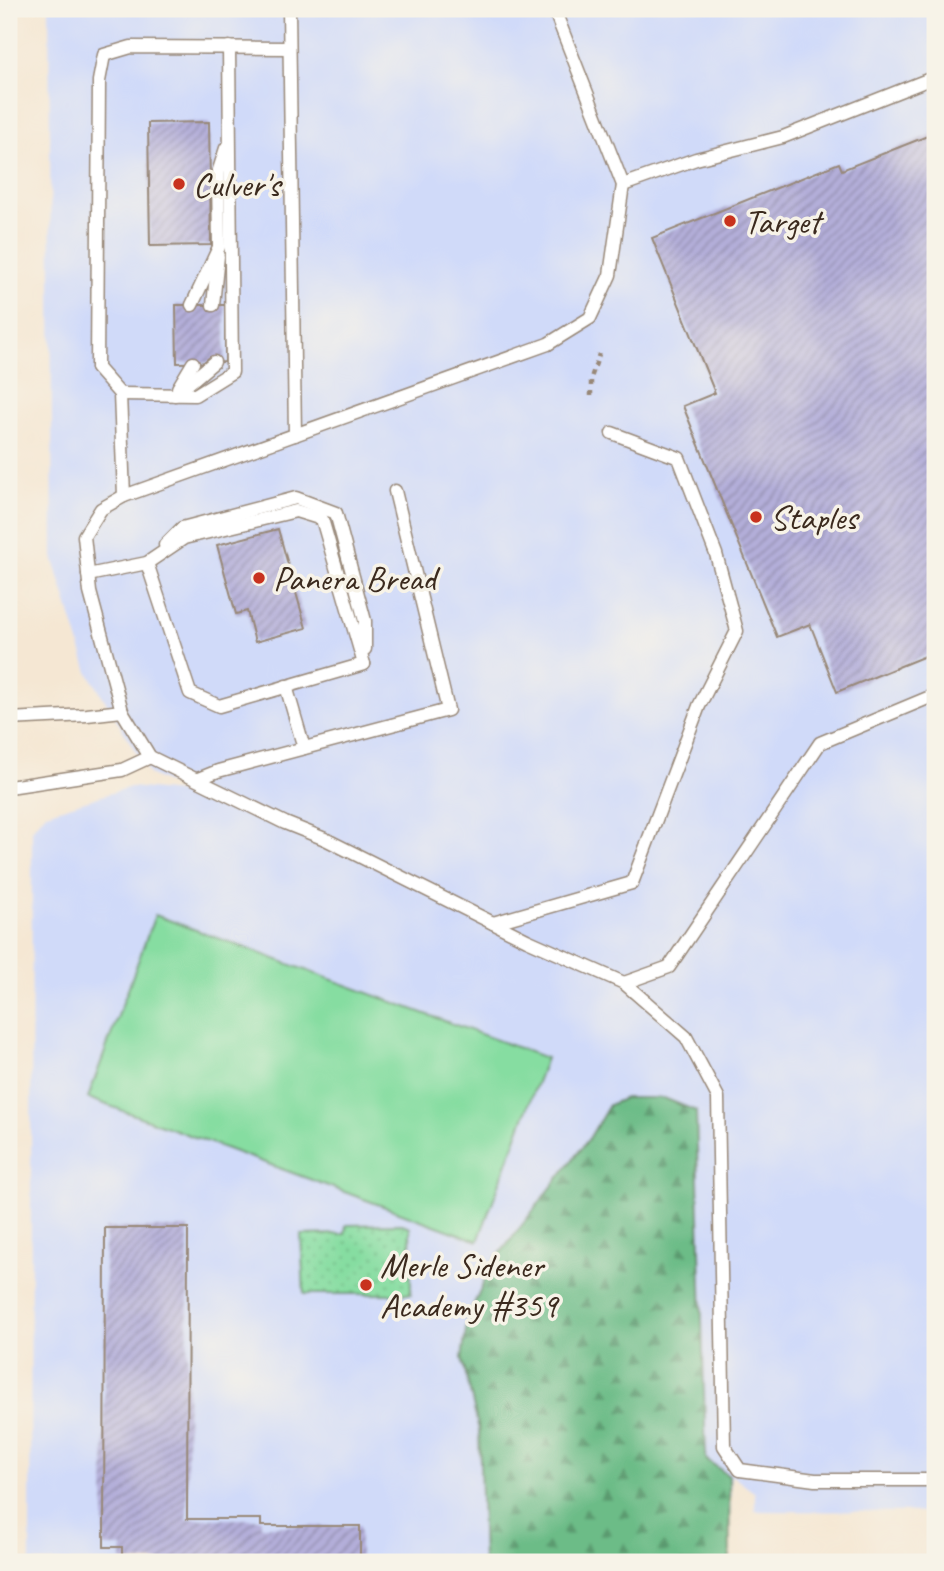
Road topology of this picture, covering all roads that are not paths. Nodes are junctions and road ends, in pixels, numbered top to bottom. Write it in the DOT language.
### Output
graph roads {
  1 [pos="289,9"];
  2 [pos="554,9"];
  3 [pos="229,47"];
  4 [pos="289,48"];
  5 [pos="935,77"];
  6 [pos="230,137"];
  7 [pos="623,185"];
  8 [pos="219,247"];
  9 [pos="192,305"];
  10 [pos="213,305"];
  11 [pos="214,362"];
  12 [pos="192,363"];
  13 [pos="120,394"];
  14 [pos="175,394"];
  15 [pos="612,433"];
  16 [pos="295,435"];
  17 [pos="395,491"];
  18 [pos="124,496"];
  19 [pos="147,563"];
  20 [pos="88,575"];
  21 [pos="286,686"];
  22 [pos="935,695"];
  23 [pos="122,711"];
  24 [pos="9,719"];
  25 [pos="304,748"];
  26 [pos="150,757"];
  27 [pos="198,779"];
  28 [pos="9,787"];
  29 [pos="493,923"];
  30 [pos="624,983"];
  31 [pos="935,1480"];
  1 -- 4 [label="lane"];
  2 -- 7 [label="lane"];
  3 -- 4 [label="lane"];
  3 -- 6 [label="lane"];
  3 -- 13 [label="lane"];
  4 -- 16 [label="lane"];
  5 -- 7 [label="lane"];
  6 -- 8 [label="lane"];
  6 -- 14 [label="lane"];
  7 -- 16 [label="lane"];
  8 -- 9 [label="lane"];
  8 -- 10 [label="lane"];
  11 -- 14 [label="lane"];
  12 -- 14 [label="lane"];
  13 -- 14 [label="lane"];
  13 -- 18 [label="lane"];
  15 -- 29 [label="lane"];
  16 -- 18 [label="lane"];
  17 -- 25 [label="lane"];
  18 -- 20 [label="lane"];
  19 -- 20 [label="lane"];
  19 -- 21 [label="lane"];
  19 -- 21 [label="lane"];
  20 -- 23 [label="lane"];
  21 -- 25 [label="lane"];
  22 -- 30 [label="lane"];
  23 -- 24 [label="lane"];
  23 -- 26 [label="lane"];
  25 -- 27 [label="lane"];
  26 -- 27 [label="lane"];
  26 -- 28 [label="lane"];
  27 -- 29 [label="lane"];
  29 -- 30 [label="lane"];
  30 -- 31 [label="lane"];
}
